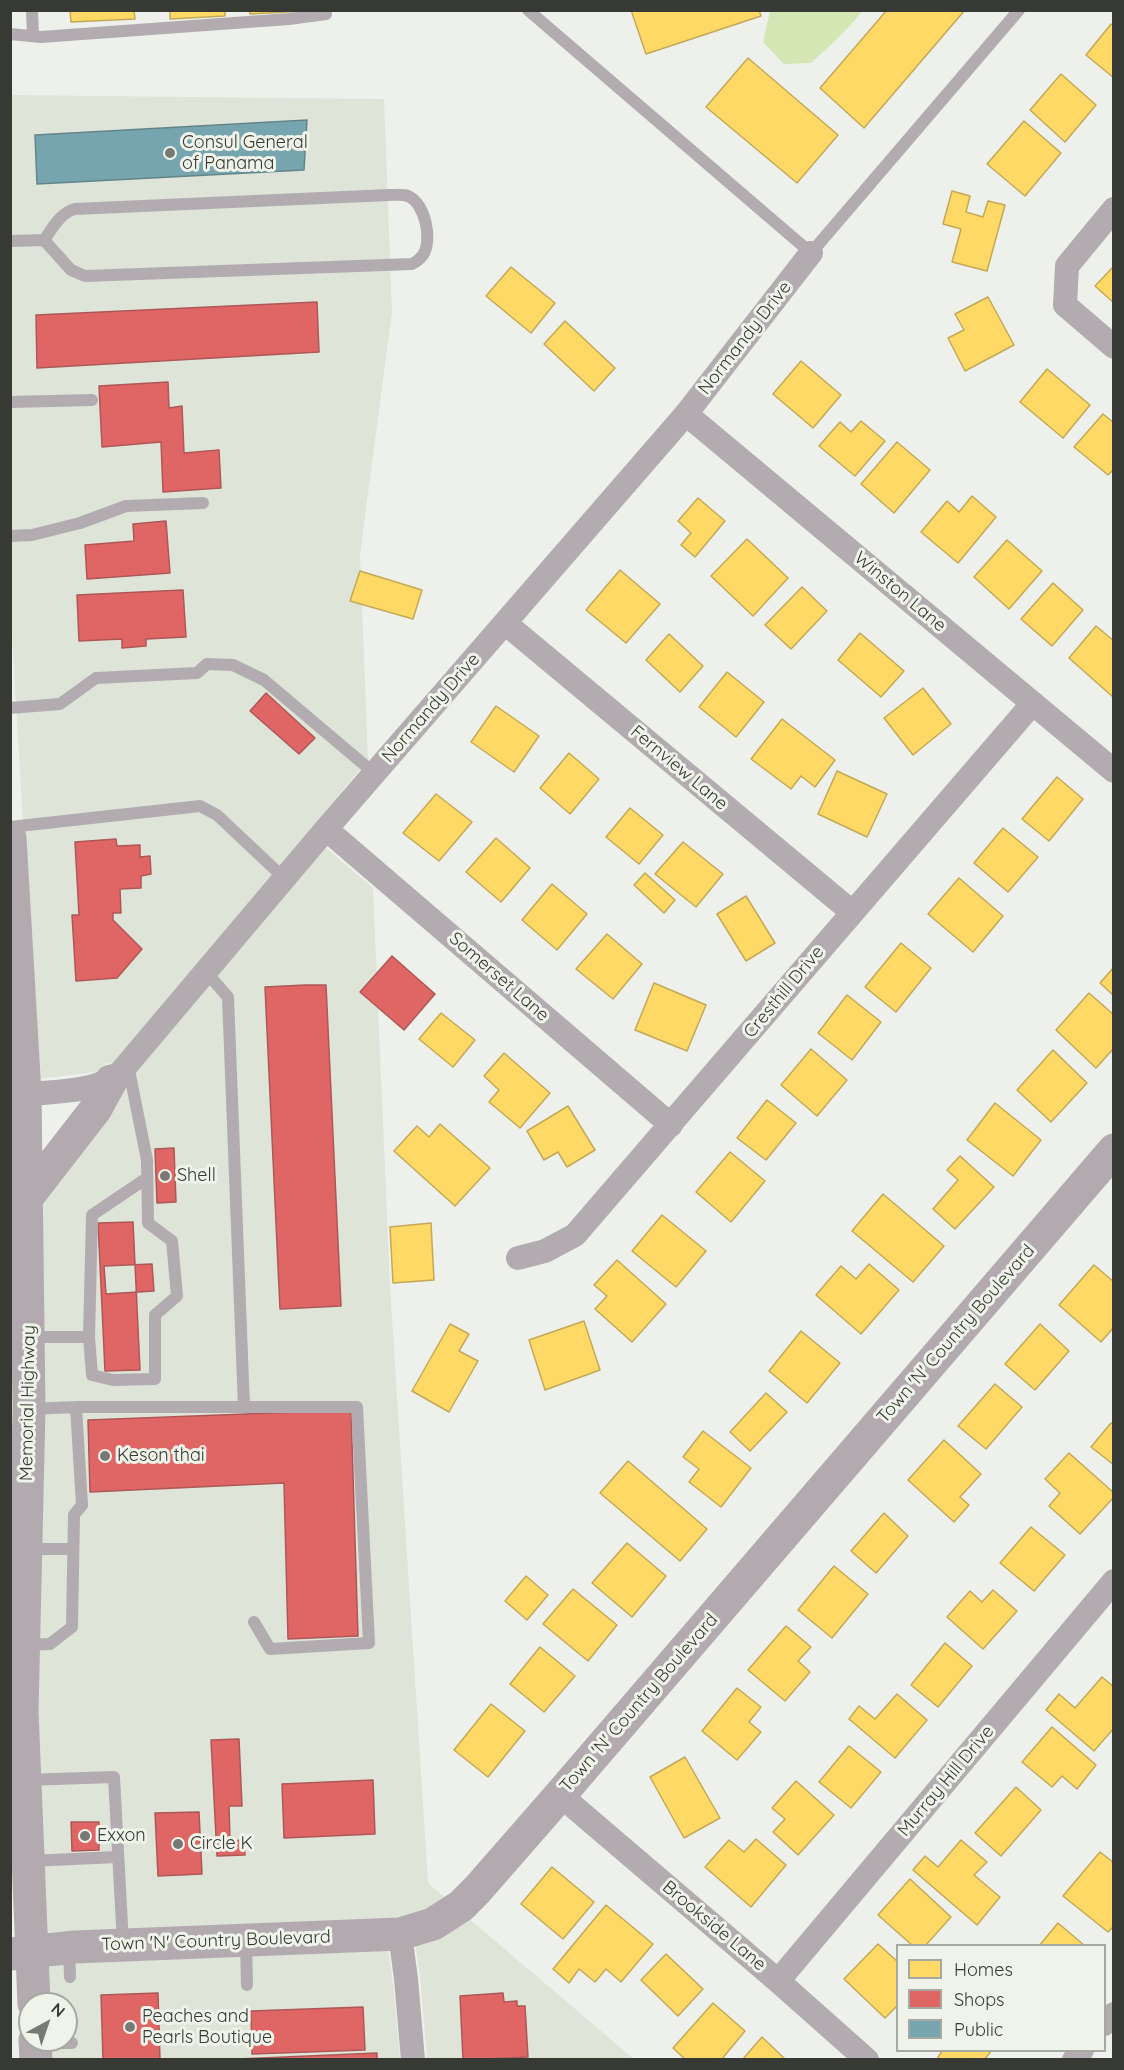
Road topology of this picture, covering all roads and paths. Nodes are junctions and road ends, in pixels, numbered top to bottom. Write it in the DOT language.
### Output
graph roads {
  1 [pos="32,10"];
  2 [pos="528,10"];
  3 [pos="1019,10"];
  4 [pos="326,14"];
  5 [pos="10,34"];
  6 [pos="33,36"];
  7 [pos="1113,209"];
  8 [pos="44,240"];
  9 [pos="10,241"];
  10 [pos="811,254"];
  11 [pos="1113,347"];
  12 [pos="92,400"];
  13 [pos="10,402"];
  14 [pos="686,414"];
  15 [pos="203,503"];
  16 [pos="10,536"];
  17 [pos="505,623"];
  18 [pos="1033,703"];
  19 [pos="10,708"];
  20 [pos="1113,771"];
  21 [pos="374,773"];
  22 [pos="10,827"];
  23 [pos="326,829"];
  24 [pos="10,838"];
  25 [pos="284,878"];
  26 [pos="852,912"];
  27 [pos="206,972"];
  28 [pos="120,1073"];
  29 [pos="18,1096"];
  30 [pos="672,1125"];
  31 [pos="1113,1150"];
  32 [pos="147,1178"];
  33 [pos="26,1199"];
  34 [pos="518,1258"];
  35 [pos="29,1337"];
  36 [pos="89,1337"];
  37 [pos="76,1407"];
  38 [pos="244,1407"];
  39 [pos="29,1408"];
  40 [pos="20,1533"];
  41 [pos="73,1549"];
  42 [pos="1113,1581"];
  43 [pos="254,1622"];
  44 [pos="23,1646"];
  45 [pos="25,1780"];
  46 [pos="560,1795"];
  47 [pos="117,1857"];
  48 [pos="28,1861"];
  49 [pos="400,1934"];
  50 [pos="246,1940"];
  51 [pos="123,1945"];
  52 [pos="21,1953"];
  53 [pos="778,1980"];
  54 [pos="247,1985"];
  55 [pos="31,1992"];
  56 [pos="413,2060"];
  57 [pos="867,2060"];
  1 -- 6 [label="lane"];
  2 -- 10 [label="lane"];
  3 -- 10 [label="lane"];
  4 -- 6 [label="lane"];
  5 -- 6 [label="lane"];
  7 -- 11 [label="street"];
  8 -- 8 [label="lane"];
  8 -- 9 [label="lane"];
  10 -- 14 [label="street, Normandy Drive"];
  12 -- 13 [label="lane"];
  14 -- 17 [label="street, Normandy Drive"];
  14 -- 18 [label="street, Winston Lane"];
  15 -- 16 [label="lane"];
  17 -- 21 [label="street, Normandy Drive"];
  17 -- 26 [label="street, Fernview Lane"];
  18 -- 20 [label="street, Winston Lane"];
  18 -- 26 [label="street, Cresthill Drive"];
  19 -- 21 [label="lane"];
  21 -- 23 [label="street, Normandy Drive"];
  22 -- 25 [label="lane"];
  23 -- 25 [label="street, Normandy Drive"];
  23 -- 30 [label="street, Somerset Lane"];
  24 -- 29 [label="street, Memorial Highway"];
  25 -- 27 [label="street, Normandy Drive"];
  26 -- 30 [label="street, Cresthill Drive"];
  27 -- 28 [label="street, Normandy Drive"];
  27 -- 38 [label="lane"];
  28 -- 29 [label="street"];
  28 -- 32 [label="lane"];
  28 -- 33 [label="street"];
  29 -- 33 [label="street, Memorial Highway"];
  30 -- 34 [label="street, Cresthill Drive"];
  31 -- 46 [label="street, Town 'N' Country Boulevard"];
  32 -- 36 [label="lane"];
  32 -- 36 [label="lane"];
  33 -- 35 [label="street, Memorial Highway"];
  35 -- 36 [label="lane"];
  35 -- 39 [label="street, Memorial Highway"];
  37 -- 38 [label="lane"];
  37 -- 39 [label="lane"];
  37 -- 41 [label="lane"];
  38 -- 43 [label="lane"];
  39 -- 40 [label="street, Memorial Highway"];
  40 -- 41 [label="lane"];
  40 -- 44 [label="street, Memorial Highway"];
  41 -- 44 [label="lane"];
  42 -- 53 [label="street, Murray Hill Drive"];
  44 -- 45 [label="street, Memorial Highway"];
  45 -- 47 [label="lane"];
  45 -- 48 [label="street, Memorial Highway"];
  46 -- 49 [label="street, Town 'N' Country Boulevard"];
  46 -- 53 [label="street, Brookside Lane"];
  47 -- 48 [label="lane"];
  47 -- 51 [label="lane"];
  48 -- 52 [label="street, Memorial Highway"];
  49 -- 50 [label="street, Town 'N' Country Boulevard"];
  49 -- 56 [label="street"];
  50 -- 51 [label="street, Town 'N' Country Boulevard"];
  50 -- 54 [label="lane"];
  51 -- 52 [label="street, Town 'N' Country Boulevard"];
  52 -- 55 [label="street, Memorial Highway"];
  53 -- 57 [label="street, Brookside Lane"];
}
